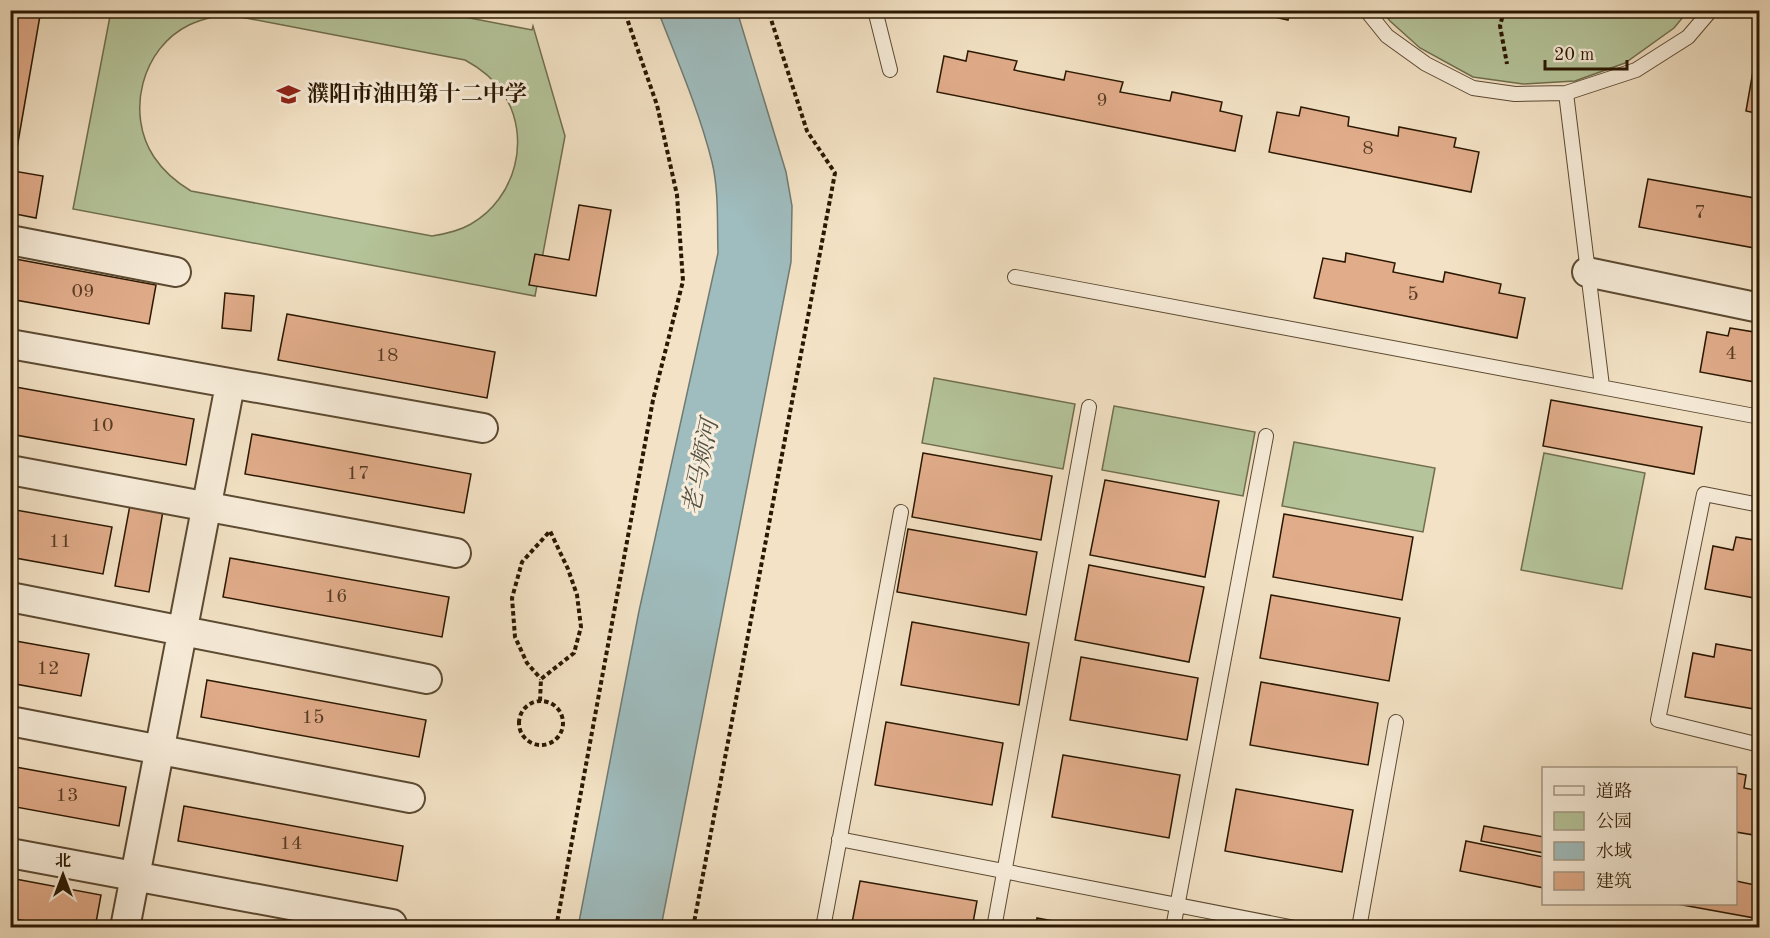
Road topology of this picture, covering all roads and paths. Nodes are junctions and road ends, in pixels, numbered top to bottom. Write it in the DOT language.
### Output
graph roads {
  1 [pos="624,10"];
  2 [pos="768,10"];
  3 [pos="875,10"];
  4 [pos="1366,10"];
  5 [pos="1504,10"];
  6 [pos="1711,10"];
  7 [pos="1507,64"];
  8 [pos="890,70"];
  9 [pos="1566,93"];
  10 [pos="10,240"];
  11 [pos="176,272"];
  12 [pos="1587,272"];
  13 [pos="1015,277"];
  14 [pos="1760,308"];
  15 [pos="10,344"];
  16 [pos="230,385"];
  17 [pos="1602,386"];
  18 [pos="1089,407"];
  19 [pos="1760,417"];
  20 [pos="483,428"];
  21 [pos="1266,436"];
  22 [pos="10,470"];
  23 [pos="207,506"];
  24 [pos="1760,506"];
  25 [pos="901,512"];
  26 [pos="456,553"];
  27 [pos="10,597"];
  28 [pos="183,630"];
  29 [pos="427,679"];
  30 [pos="541,679"];
  31 [pos="540,701"];
  32 [pos="10,721"];
  33 [pos="1396,722"];
  34 [pos="1760,745"];
  35 [pos="160,750"];
  36 [pos="410,798"];
  37 [pos="839,839"];
  38 [pos="10,853"];
  39 [pos="1005,871"];
  40 [pos="135,876"];
  41 [pos="1177,906"];
  42 [pos="392,924"];
  43 [pos="125,927"];
  44 [pos="556,927"];
  45 [pos="693,927"];
  46 [pos="823,927"];
  47 [pos="994,927"];
  48 [pos="1173,927"];
  49 [pos="1295,927"];
  50 [pos="1359,927"];
  1 -- 44 [label="path"];
  2 -- 45 [label="path"];
  3 -- 8 [label="lane"];
  4 -- 9 [label="lane"];
  5 -- 7 [label="path"];
  6 -- 9 [label="lane"];
  9 -- 12 [label="lane"];
  10 -- 11 [label="street"];
  12 -- 14 [label="street"];
  12 -- 17 [label="lane"];
  13 -- 17 [label="lane"];
  15 -- 16 [label="street"];
  16 -- 20 [label="street"];
  16 -- 23 [label="street"];
  17 -- 19 [label="lane"];
  18 -- 39 [label="lane"];
  21 -- 41 [label="lane"];
  22 -- 23 [label="street"];
  23 -- 26 [label="street"];
  23 -- 28 [label="street"];
  24 -- 34 [label="lane"];
  25 -- 37 [label="lane"];
  27 -- 28 [label="street"];
  28 -- 29 [label="street"];
  28 -- 35 [label="street"];
  30 -- 30 [label="path"];
  30 -- 31 [label="path"];
  31 -- 31 [label="path"];
  32 -- 35 [label="street"];
  33 -- 50 [label="lane"];
  35 -- 36 [label="street"];
  35 -- 40 [label="street"];
  37 -- 39 [label="lane"];
  37 -- 46 [label="lane"];
  38 -- 40 [label="street"];
  39 -- 41 [label="lane"];
  39 -- 47 [label="lane"];
  40 -- 42 [label="street"];
  40 -- 43 [label="street"];
  41 -- 48 [label="lane"];
  41 -- 49 [label="lane"];
}
